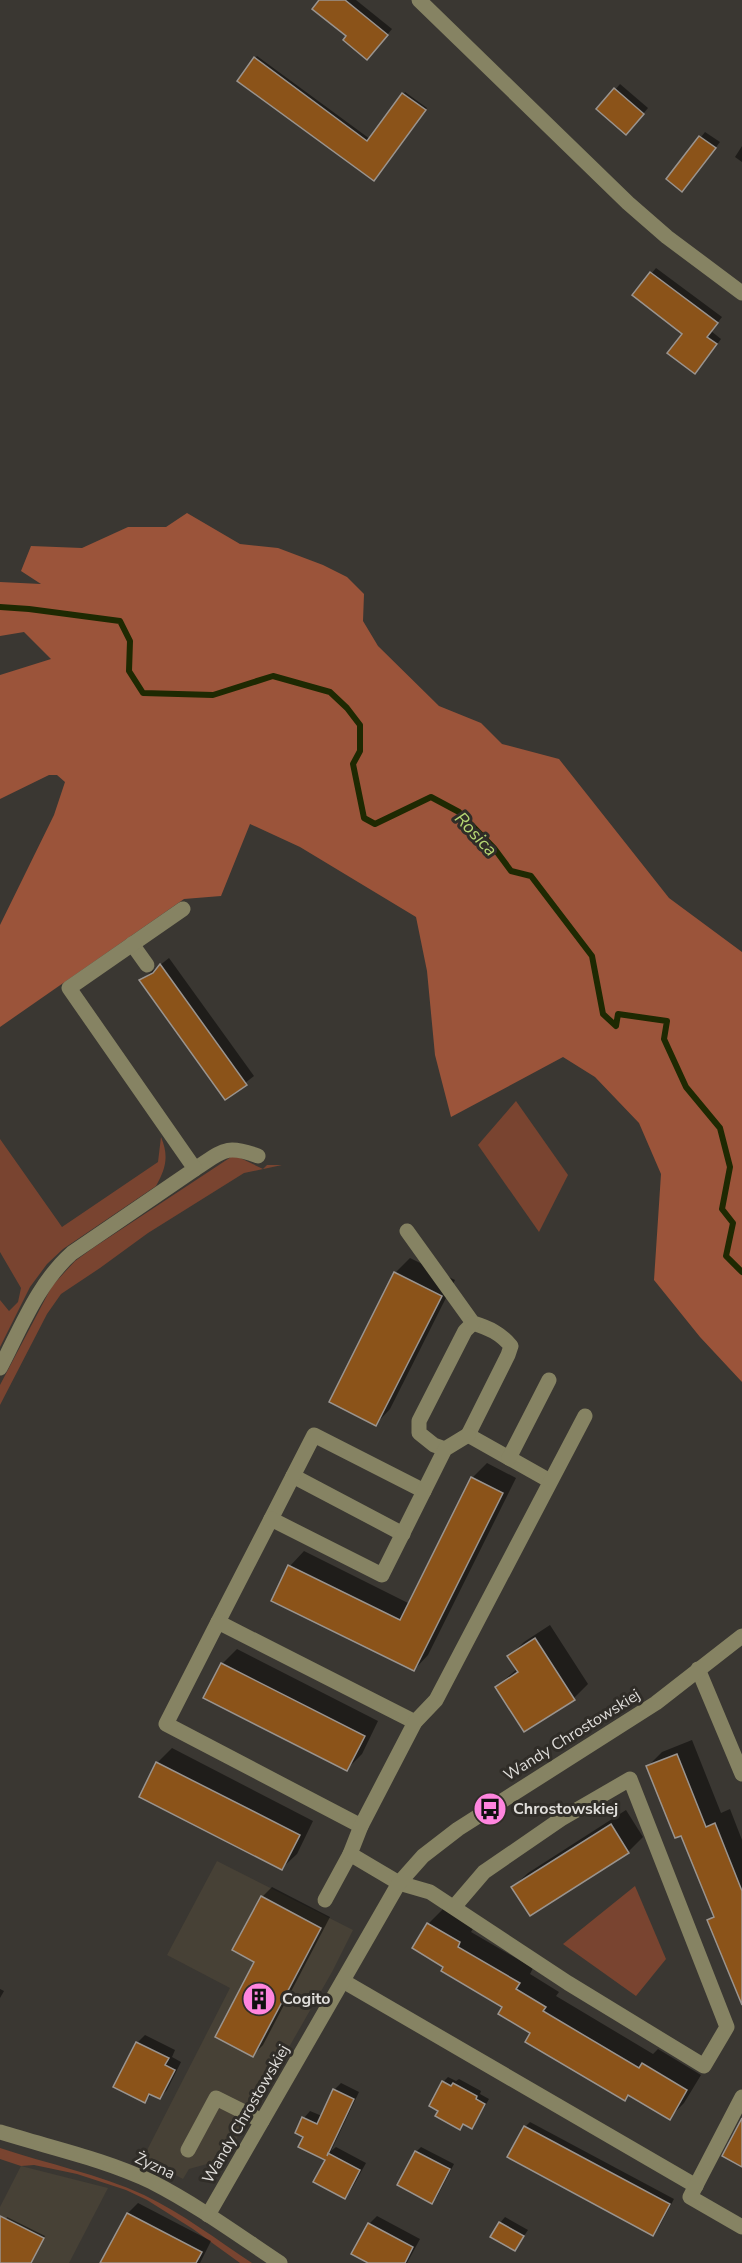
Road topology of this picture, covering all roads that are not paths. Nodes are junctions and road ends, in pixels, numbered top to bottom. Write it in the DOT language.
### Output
graph roads {
  1 [pos="420,0"];
  2 [pos="742,293"];
  3 [pos="183,909"];
  4 [pos="132,944"];
  5 [pos="147,965"];
  6 [pos="258,1156"];
  7 [pos="195,1169"];
  8 [pos="407,1231"];
  9 [pos="473,1323"];
  10 [pos="0,1368"];
  11 [pos="549,1380"];
  12 [pos="585,1416"];
  13 [pos="468,1435"];
  14 [pos="445,1449"];
  15 [pos="509,1458"];
  16 [pos="293,1476"];
  17 [pos="550,1481"];
  18 [pos="424,1491"];
  19 [pos="271,1519"];
  20 [pos="403,1534"];
  21 [pos="218,1622"];
  22 [pos="742,1636"];
  23 [pos="699,1670"];
  24 [pos="415,1722"];
  25 [pos="742,1774"];
  26 [pos="361,1826"];
  27 [pos="350,1854"];
  28 [pos="399,1883"];
  29 [pos="325,1899"];
  30 [pos="454,1907"];
  31 [pos="343,1981"];
  32 [pos="742,2097"];
  33 [pos="262,2121"];
  34 [pos="0,2132"];
  35 [pos="188,2150"];
  36 [pos="696,2186"];
  37 [pos="208,2215"];
  38 [pos="742,2227"];
  39 [pos="280,2263"];
  1 -- 2 [label="street"];
  3 -- 4 [label="street"];
  4 -- 5 [label="street"];
  4 -- 7 [label="street"];
  6 -- 7 [label="street"];
  7 -- 10 [label="street"];
  8 -- 9 [label="street"];
  9 -- 13 [label="street"];
  9 -- 14 [label="street"];
  11 -- 15 [label="street"];
  12 -- 17 [label="street"];
  13 -- 14 [label="street"];
  13 -- 15 [label="street"];
  14 -- 18 [label="street"];
  15 -- 17 [label="street"];
  16 -- 18 [label="street"];
  16 -- 19 [label="street"];
  16 -- 20 [label="street"];
  17 -- 24 [label="street"];
  18 -- 20 [label="street"];
  19 -- 20 [label="street"];
  19 -- 21 [label="street"];
  21 -- 24 [label="street"];
  21 -- 26 [label="street"];
  22 -- 23 [label="street, Wandy Chrostowskiej"];
  23 -- 25 [label="street"];
  23 -- 28 [label="street, Wandy Chrostowskiej"];
  24 -- 26 [label="street"];
  26 -- 27 [label="street"];
  27 -- 28 [label="street"];
  27 -- 29 [label="street"];
  28 -- 30 [label="street"];
  28 -- 31 [label="street, Wandy Chrostowskiej"];
  30 -- 30 [label="street"];
  31 -- 33 [label="street, Wandy Chrostowskiej"];
  31 -- 36 [label="street"];
  32 -- 36 [label="street"];
  33 -- 35 [label="street"];
  33 -- 37 [label="street, Wandy Chrostowskiej"];
  34 -- 37 [label="street, Żyzna"];
  36 -- 38 [label="street"];
  37 -- 39 [label="street, Żyzna"];
}
